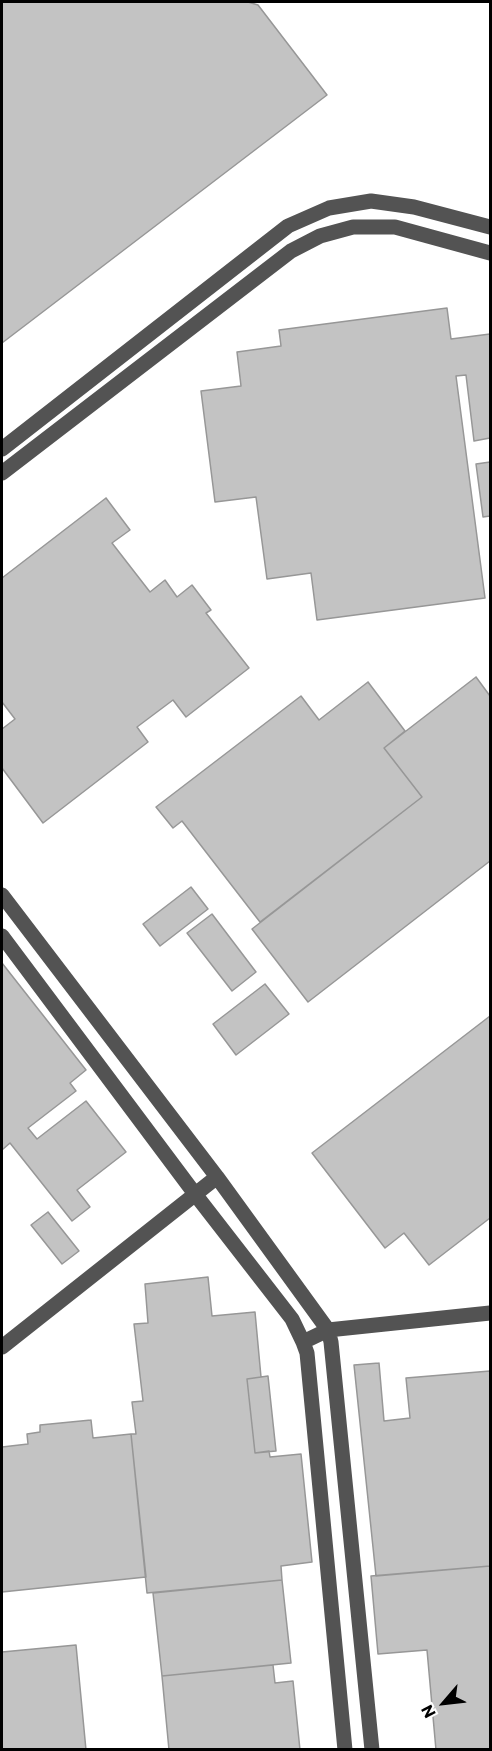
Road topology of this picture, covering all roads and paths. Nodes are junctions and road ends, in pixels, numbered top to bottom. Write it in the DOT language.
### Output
graph roads {
  1 [pos="490,227"];
  2 [pos="490,252"];
  3 [pos="2,448"];
  4 [pos="2,473"];
  5 [pos="2,895"];
  6 [pos="2,936"];
  7 [pos="217,1177"];
  8 [pos="195,1194"];
  9 [pos="490,1313"];
  10 [pos="328,1330"];
  11 [pos="303,1342"];
  12 [pos="2,1347"];
  13 [pos="345,1749"];
  14 [pos="372,1749"];
  1 -- 3 [label="street"];
  2 -- 4 [label="street"];
  5 -- 7 [label="street"];
  6 -- 8 [label="street"];
  7 -- 8 [label="street"];
  7 -- 10 [label="street"];
  8 -- 11 [label="street"];
  8 -- 12 [label="street"];
  9 -- 10 [label="street"];
  10 -- 11 [label="street"];
  10 -- 14 [label="street"];
  11 -- 13 [label="street"];
}
